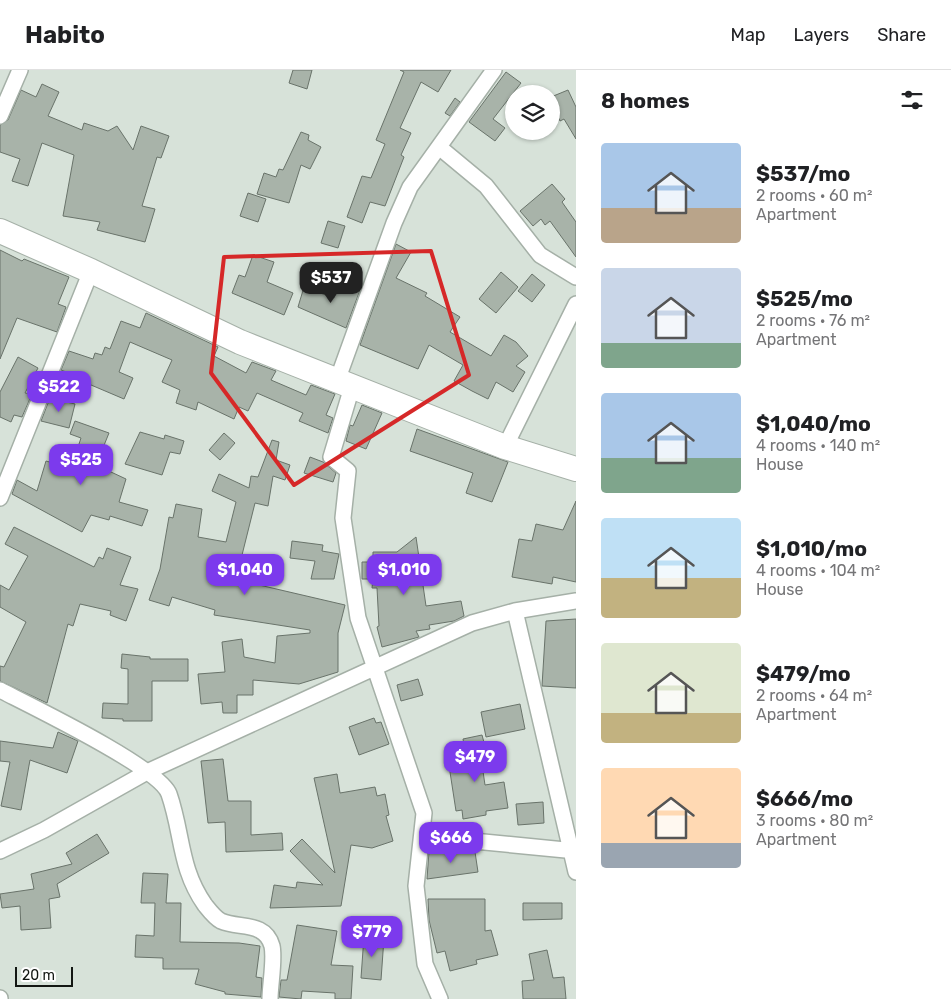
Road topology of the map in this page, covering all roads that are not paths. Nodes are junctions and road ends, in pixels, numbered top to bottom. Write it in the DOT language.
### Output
graph roads {
  1 [pos="20,70"];
  2 [pos="491,71"];
  3 [pos="0,116"];
  4 [pos="439,147"];
  5 [pos="0,231"];
  6 [pos="91,271"];
  7 [pos="576,277"];
  8 [pos="576,304"];
  9 [pos="345,384"];
  10 [pos="505,447"];
  11 [pos="576,469"];
  12 [pos="0,498"];
  13 [pos="576,601"];
  14 [pos="515,612"];
  15 [pos="374,667"];
  16 [pos="0,690"];
  17 [pos="147,772"];
  18 [pos="422,836"];
  19 [pos="0,851"];
  20 [pos="574,852"];
  21 [pos="576,872"];
  22 [pos="270,999"];
  23 [pos="440,999"];
  1 -- 3 [label="street"];
  2 -- 4 [label="street"];
  4 -- 7 [label="street"];
  4 -- 9 [label="street"];
  5 -- 6 [label="main road"];
  6 -- 9 [label="main road"];
  6 -- 12 [label="street"];
  8 -- 10 [label="street"];
  9 -- 10 [label="main road"];
  9 -- 15 [label="street"];
  10 -- 11 [label="main road"];
  13 -- 14 [label="street"];
  14 -- 15 [label="street"];
  14 -- 20 [label="street"];
  15 -- 17 [label="street"];
  15 -- 18 [label="street"];
  16 -- 17 [label="street"];
  17 -- 19 [label="street"];
  17 -- 22 [label="street"];
  18 -- 20 [label="street"];
  18 -- 23 [label="street"];
  20 -- 21 [label="street"];
}
